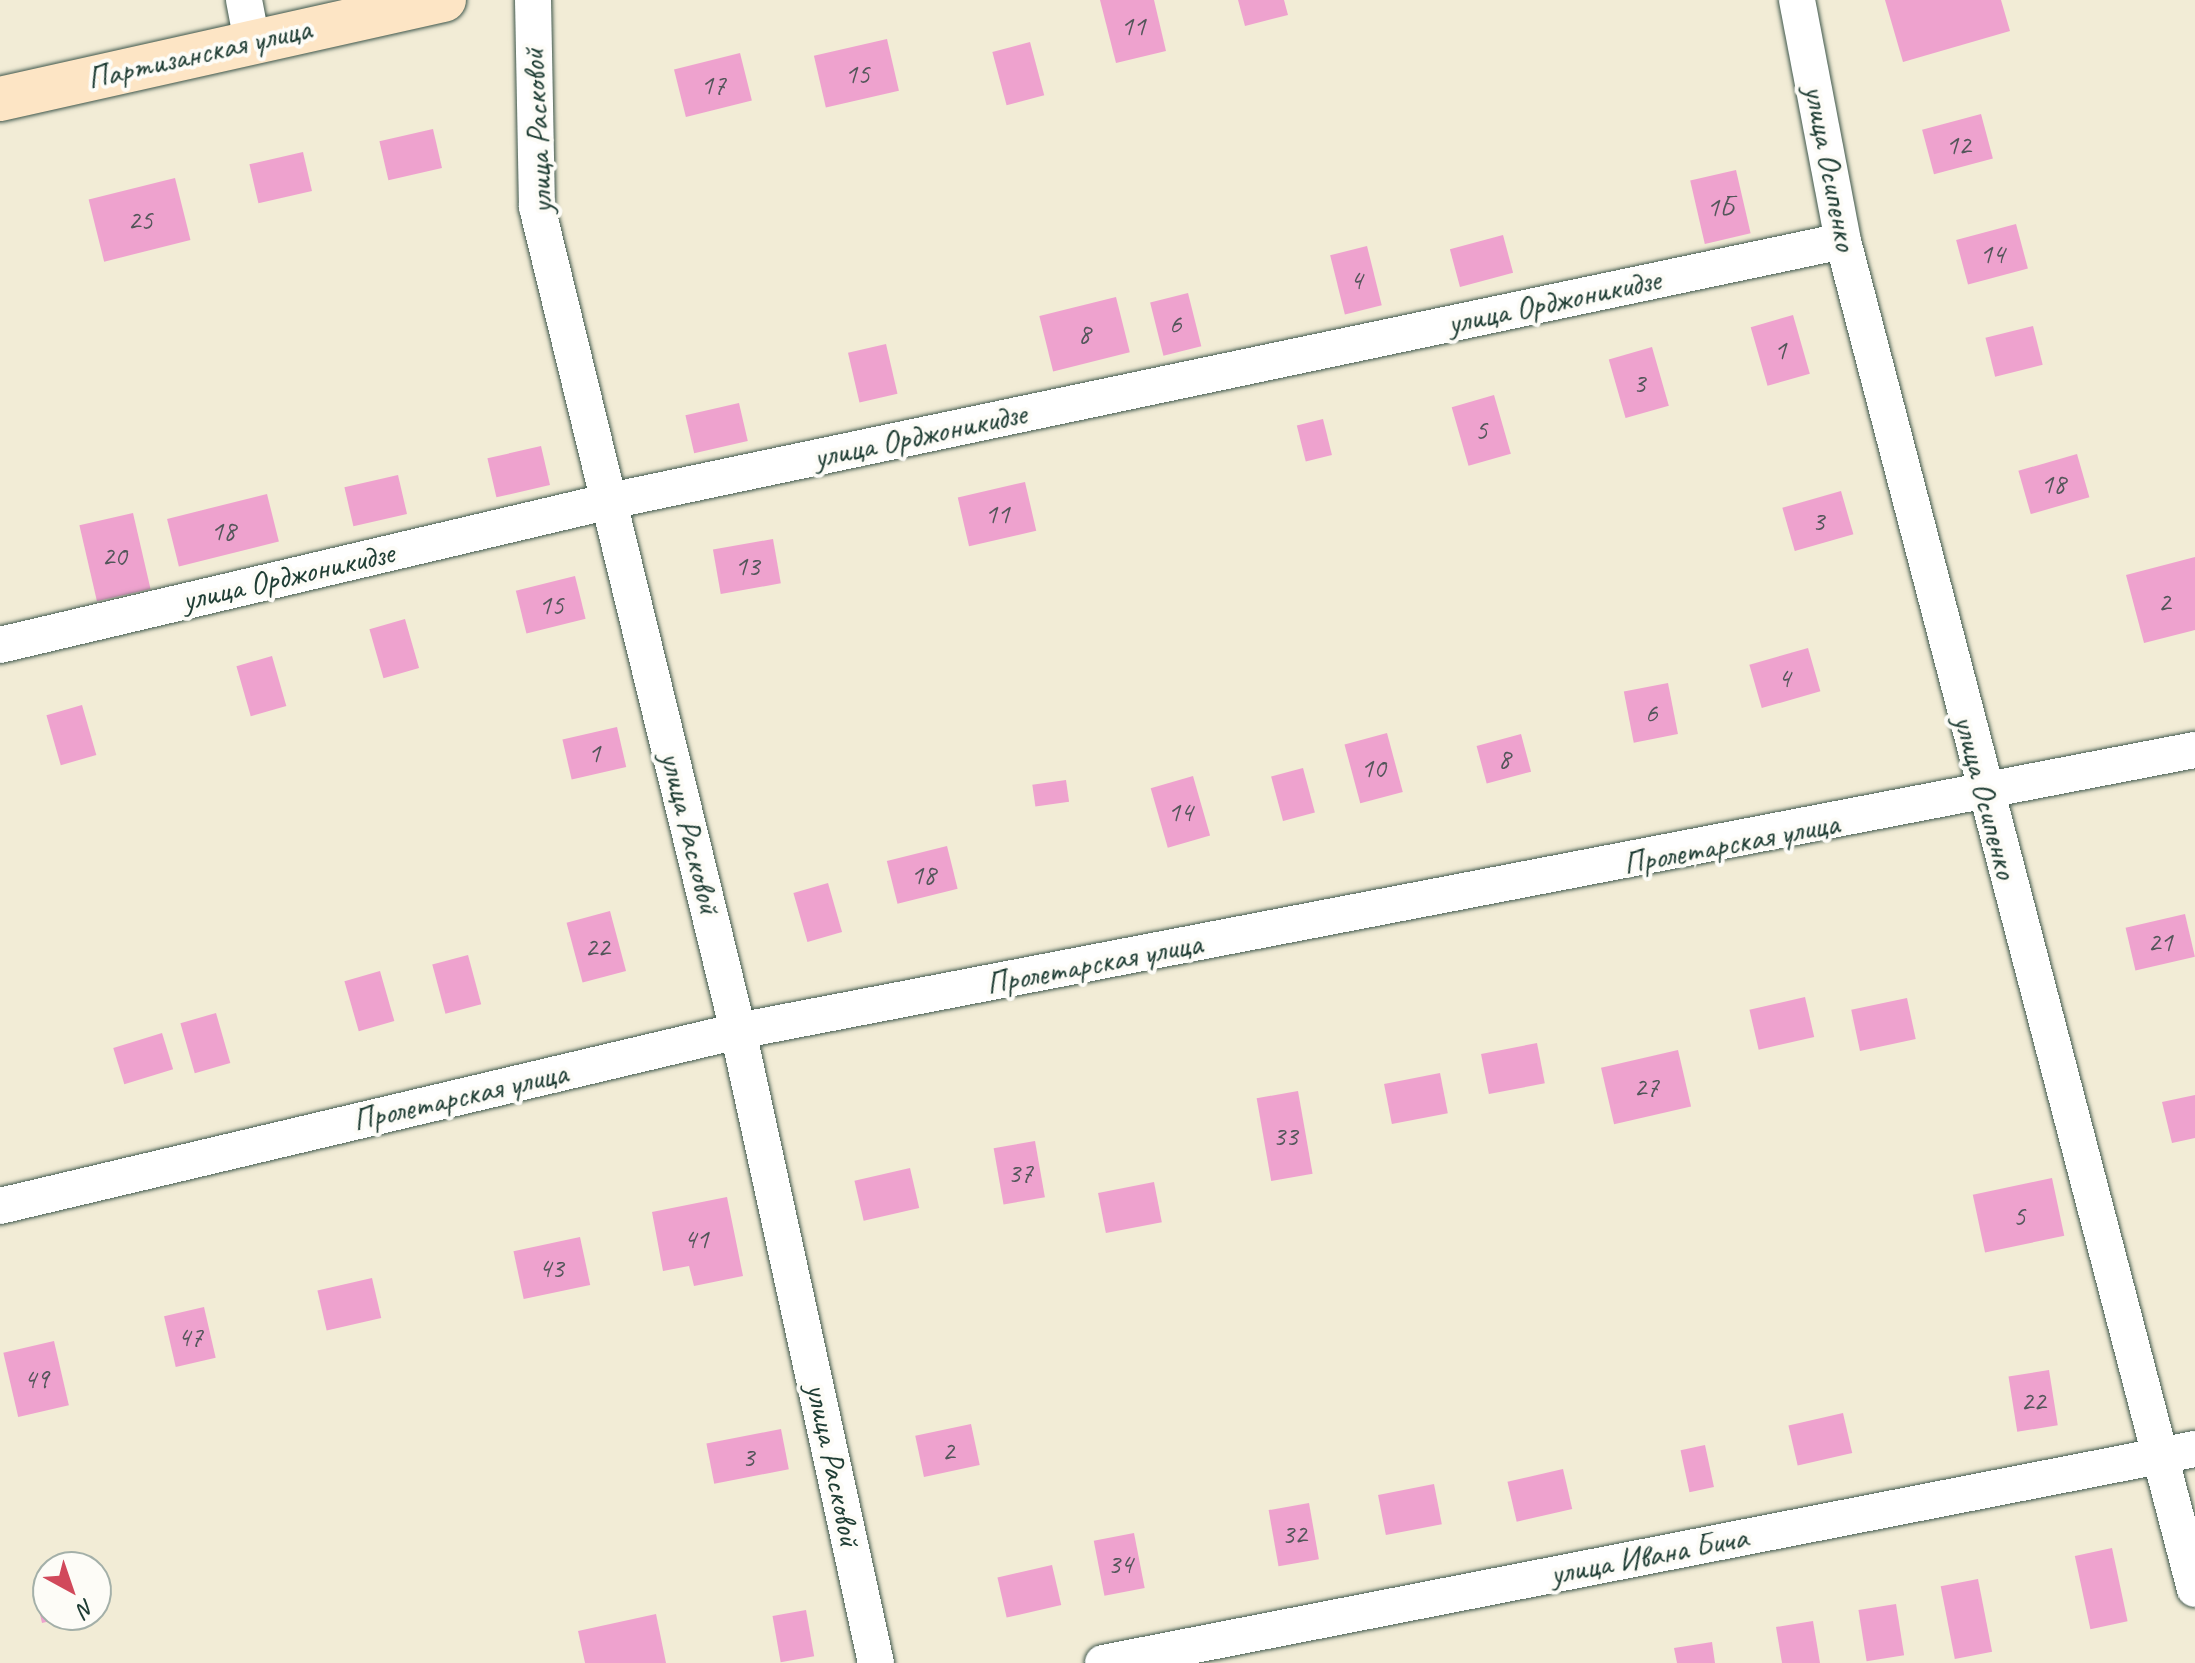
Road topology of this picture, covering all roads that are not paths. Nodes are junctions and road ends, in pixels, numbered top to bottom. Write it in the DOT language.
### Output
graph roads {
  1 [pos="444,0"];
  2 [pos="533,0"];
  3 [pos="1797,0"];
  4 [pos="248,21"];
  5 [pos="0,99"];
  6 [pos="1843,241"];
  7 [pos="610,501"];
  8 [pos="0,645"];
  9 [pos="2195,750"];
  10 [pos="1984,796"];
  11 [pos="738,1031"];
  12 [pos="0,1206"];
  13 [pos="2178,1453"];
  14 [pos="2195,1589"];
  15 [pos="876,1663"];
  16 [pos="1103,1663"];
  1 -- 4 [label="main road, Партизанская улица"];
  2 -- 7 [label="street, улица Расковой"];
  3 -- 6 [label="street, улица Осипенко"];
  4 -- 5 [label="main road, Партизанская улица"];
  6 -- 7 [label="street, улица Орджоникидзе"];
  6 -- 10 [label="street, улица Осипенко"];
  7 -- 8 [label="street, улица Орджоникидзе"];
  7 -- 11 [label="street, улица Расковой"];
  9 -- 10 [label="street, Пролетарская улица"];
  10 -- 11 [label="street, Пролетарская улица"];
  10 -- 13 [label="street, улица Осипенко"];
  11 -- 12 [label="street, Пролетарская улица"];
  11 -- 15 [label="street, улица Расковой"];
  13 -- 14 [label="street, улица Осипенко"];
  13 -- 16 [label="street, улица Ивана Бича"];
}
